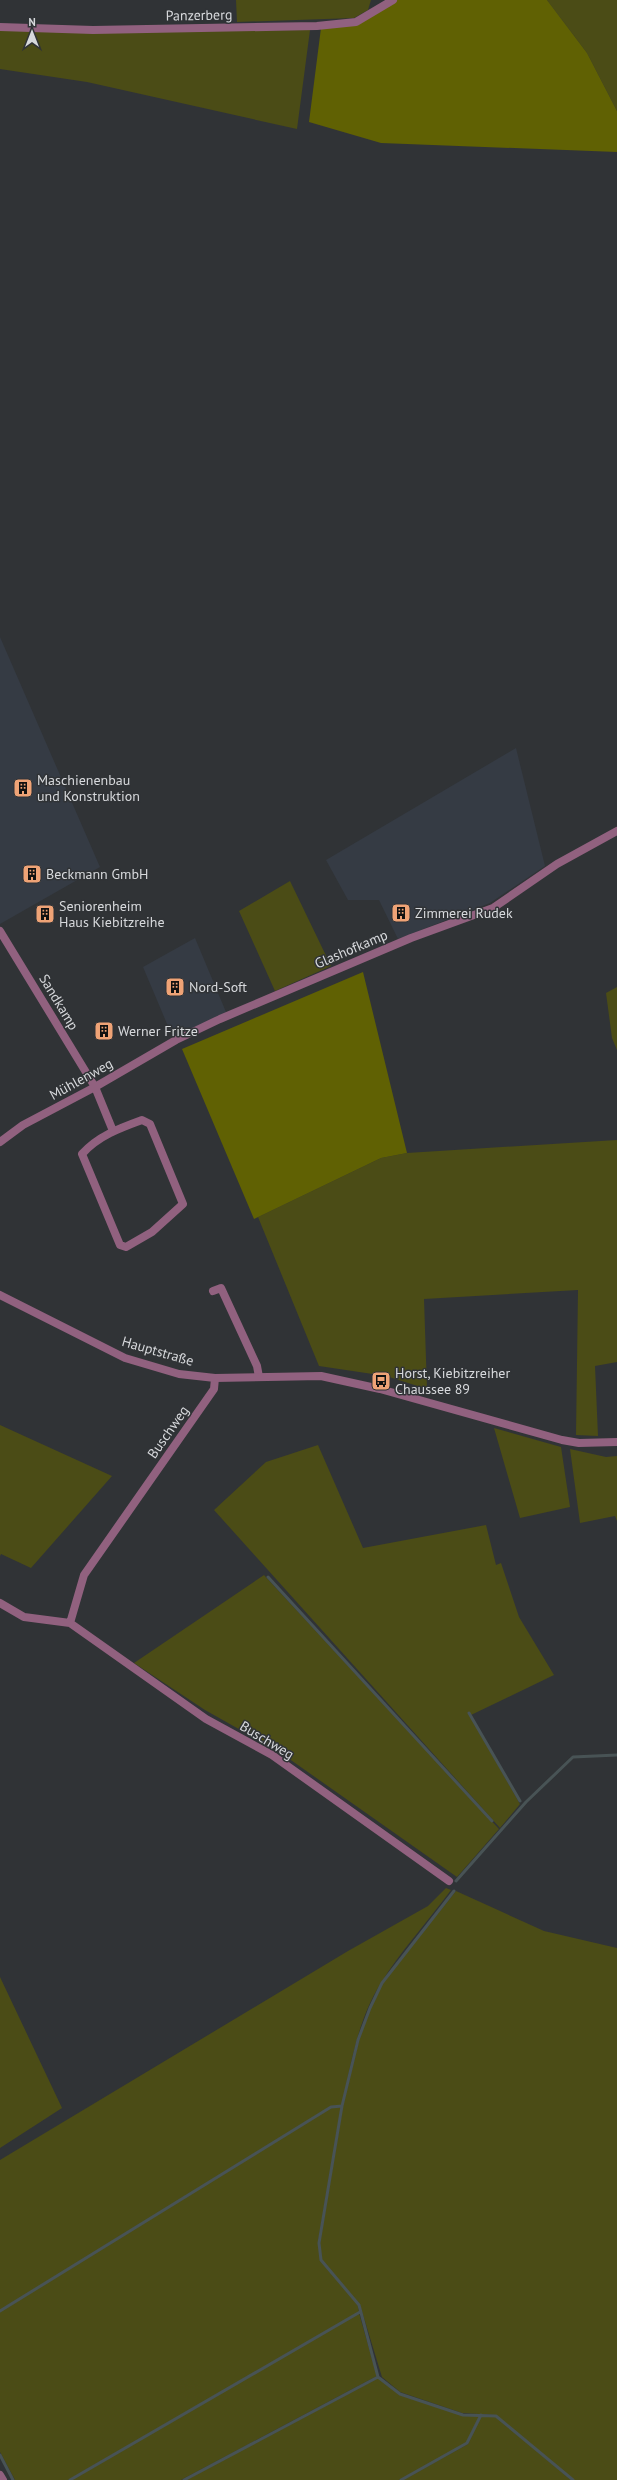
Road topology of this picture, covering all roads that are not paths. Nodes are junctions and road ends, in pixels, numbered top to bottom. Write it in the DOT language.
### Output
graph roads {
  1 [pos="393,0"];
  2 [pos="0,27"];
  3 [pos="617,831"];
  4 [pos="0,931"];
  5 [pos="176,1040"];
  6 [pos="95,1087"];
  7 [pos="112,1131"];
  8 [pos="0,1142"];
  9 [pos="213,1291"];
  10 [pos="0,1295"];
  11 [pos="259,1377"];
  12 [pos="215,1378"];
  13 [pos="617,1442"];
  14 [pos="0,1603"];
  15 [pos="70,1623"];
  16 [pos="450,1881"];
  17 [pos="0,2475"];
  18 [pos="2,2480"];
  1 -- 2 [label="street, Panzerberg"];
  3 -- 5 [label="street, Glashofkamp"];
  4 -- 6 [label="street, Sandkamp"];
  5 -- 6 [label="street, Mühlenweg"];
  6 -- 7 [label="street, Sandkamp"];
  6 -- 8 [label="street, Mühlenweg"];
  7 -- 7 [label="street"];
  9 -- 11 [label="street"];
  10 -- 12 [label="street, Hauptstraße"];
  11 -- 12 [label="street, Hauptstraße"];
  11 -- 13 [label="street, Hauptstraße"];
  12 -- 15 [label="street, Buschweg"];
  14 -- 15 [label="street, Buschweg"];
  15 -- 16 [label="street, Buschweg"];
  17 -- 18 [label="street"];
}
